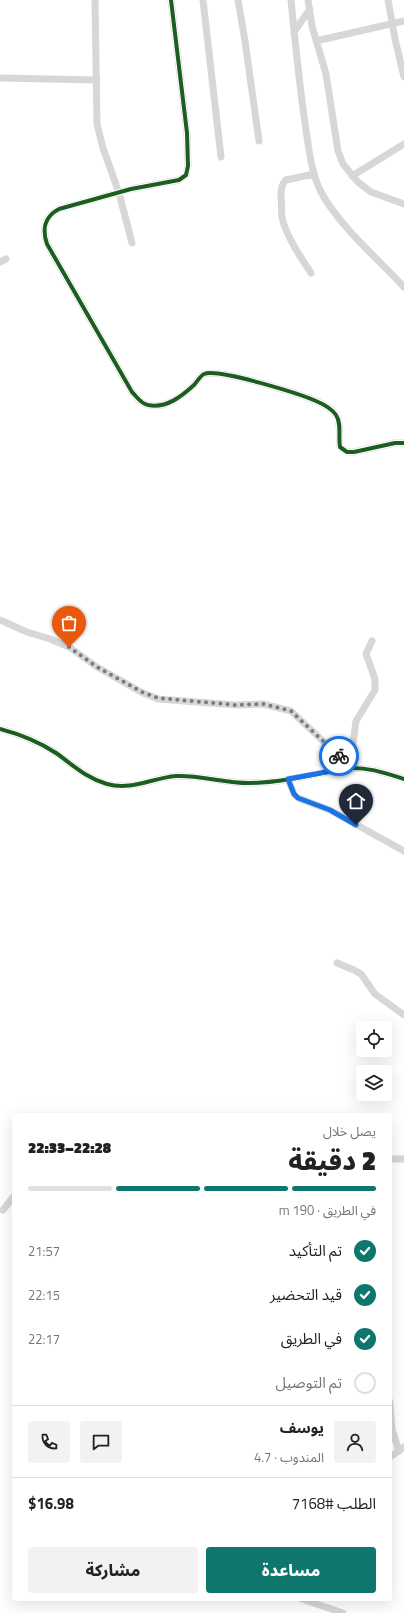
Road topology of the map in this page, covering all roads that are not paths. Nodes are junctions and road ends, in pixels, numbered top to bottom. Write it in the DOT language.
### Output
graph roads {
  1 [pos="95,0"];
  2 [pos="171,0"];
  3 [pos="203,0"];
  4 [pos="238,0"];
  5 [pos="290,0"];
  6 [pos="308,0"];
  7 [pos="388,0"];
  8 [pos="310,9"];
  9 [pos="404,21"];
  10 [pos="392,24"];
  11 [pos="294,32"];
  12 [pos="316,41"];
  13 [pos="404,77"];
  14 [pos="0,78"];
  15 [pos="97,80"];
  16 [pos="259,141"];
  17 [pos="404,144"];
  18 [pos="221,157"];
  19 [pos="314,174"];
  20 [pos="352,176"];
  21 [pos="119,193"];
  22 [pos="404,204"];
  23 [pos="132,243"];
  24 [pos="311,272"];
  25 [pos="404,287"];
  26 [pos="404,443"];
  27 [pos="0,620"];
  28 [pos="372,641"];
  29 [pos="0,729"];
  30 [pos="347,766"];
  31 [pos="288,779"];
  32 [pos="404,779"];
  33 [pos="404,851"];
  34 [pos="337,963"];
  35 [pos="404,1015"];
  36 [pos="392,1159"];
  37 [pos="404,1159"];
  38 [pos="12,1199"];
  39 [pos="3,1210"];
  40 [pos="392,1429"];
  41 [pos="401,1449"];
  42 [pos="392,1456"];
  43 [pos="308,1601"];
  44 [pos="343,1613"];
  1 -- 15 [label="street"];
  2 -- 21 [label="street"];
  3 -- 18 [label="street"];
  4 -- 16 [label="street"];
  5 -- 11 [label="street"];
  6 -- 8 [label="street"];
  7 -- 10 [label="street"];
  8 -- 11 [label="street"];
  8 -- 12 [label="street"];
  9 -- 10 [label="street"];
  10 -- 12 [label="street"];
  10 -- 13 [label="street"];
  11 -- 19 [label="street"];
  12 -- 20 [label="street"];
  14 -- 15 [label="street"];
  15 -- 21 [label="street"];
  17 -- 20 [label="street"];
  19 -- 24 [label="street"];
  19 -- 25 [label="street"];
  20 -- 22 [label="street"];
  21 -- 23 [label="street"];
  21 -- 26 [label="street"];
  27 -- 30 [label="street"];
  28 -- 30 [label="street"];
  29 -- 31 [label="street"];
  30 -- 31 [label="street"];
  30 -- 32 [label="street"];
  31 -- 33 [label="street"];
  34 -- 35 [label="street"];
  36 -- 37 [label="street"];
  38 -- 39 [label="street"];
  40 -- 41 [label="street"];
  41 -- 42 [label="street"];
  43 -- 44 [label="street"];
}
